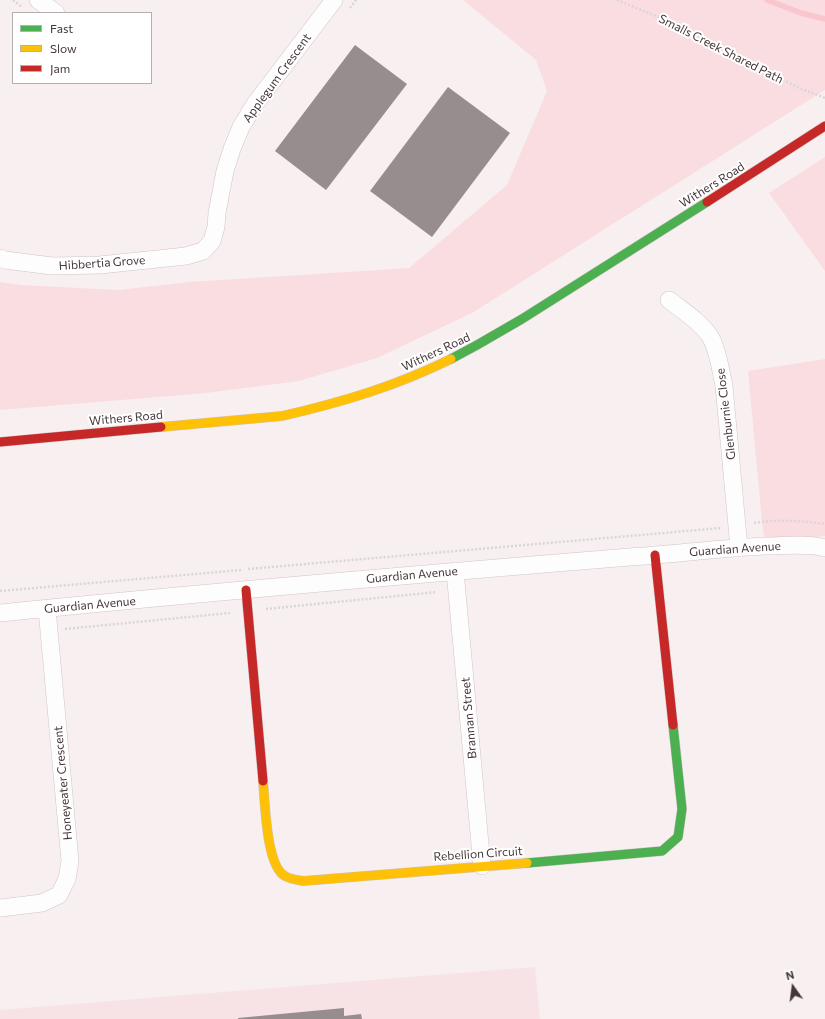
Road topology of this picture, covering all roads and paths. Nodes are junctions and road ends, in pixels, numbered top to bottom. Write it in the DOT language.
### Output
graph roads {
  1 [pos="38,0"];
  2 [pos="334,0"];
  3 [pos="617,0"];
  4 [pos="55,12"];
  5 [pos="825,98"];
  6 [pos="825,126"];
  7 [pos="203,251"];
  8 [pos="0,258"];
  9 [pos="669,300"];
  10 [pos="0,442"];
  11 [pos="825,524"];
  12 [pos="737,525"];
  13 [pos="739,548"];
  14 [pos="825,548"];
  15 [pos="655,555"];
  16 [pos="263,568"];
  17 [pos="455,571"];
  18 [pos="265,588"];
  19 [pos="246,590"];
  20 [pos="0,591"];
  21 [pos="47,609"];
  22 [pos="266,609"];
  23 [pos="0,613"];
  24 [pos="482,866"];
  25 [pos="0,908"];
  1 -- 4 [label="street"];
  2 -- 7 [label="street, Applegum Crescent"];
  3 -- 5 [label="path, Smalls Creek Shared Path"];
  6 -- 10 [label="street, Withers Road"];
  7 -- 8 [label="street, Hibbertia Grove"];
  9 -- 12 [label="street, Glenburnie Close"];
  11 -- 12 [label="path"];
  12 -- 13 [label="street, Glenburnie Close"];
  12 -- 16 [label="path"];
  13 -- 14 [label="street, Guardian Avenue"];
  13 -- 15 [label="street, Guardian Avenue"];
  15 -- 17 [label="street, Guardian Avenue"];
  15 -- 24 [label="street, Rebellion Circuit"];
  16 -- 18 [label="path"];
  16 -- 20 [label="path"];
  17 -- 18 [label="street, Guardian Avenue"];
  17 -- 24 [label="street, Brannan Street"];
  18 -- 19 [label="street, Guardian Avenue"];
  18 -- 22 [label="path"];
  19 -- 21 [label="street, Guardian Avenue"];
  19 -- 24 [label="street, Rebellion Circuit"];
  21 -- 23 [label="street, Guardian Avenue"];
  21 -- 25 [label="street, Honeyeater Crescent"];
}
